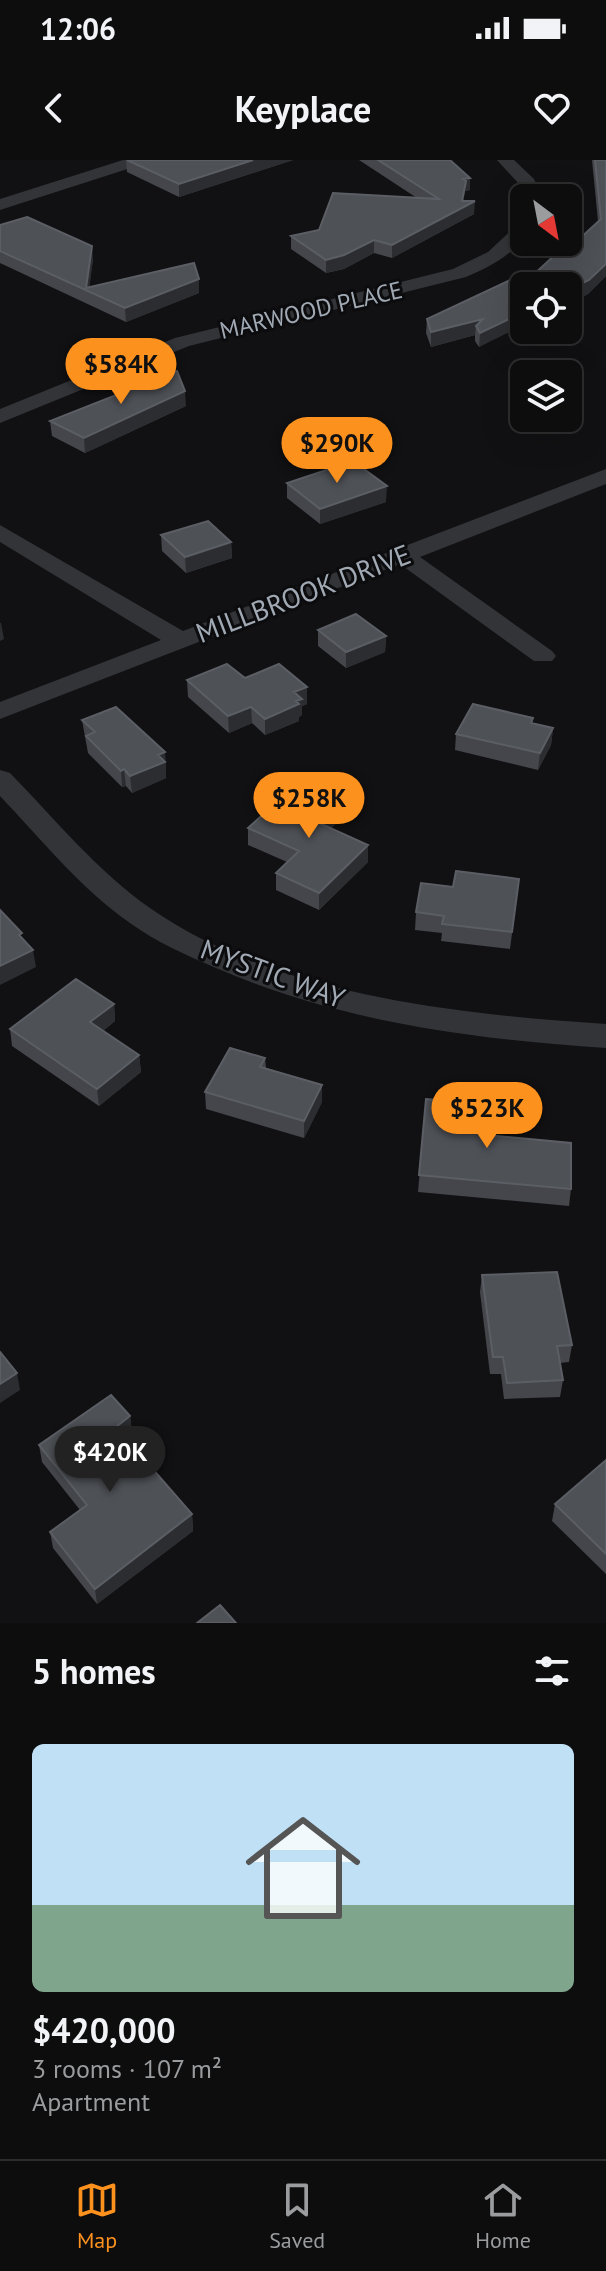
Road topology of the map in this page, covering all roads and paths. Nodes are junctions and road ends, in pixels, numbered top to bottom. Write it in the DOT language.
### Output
graph roads {
  1 [pos="140,160"];
  2 [pos="505,160"];
  3 [pos="528,184"];
  4 [pos="0,205"];
  5 [pos="510,245"];
  6 [pos="0,417"];
  7 [pos="606,476"];
  8 [pos="0,532"];
  9 [pos="402,555"];
  10 [pos="180,640"];
  11 [pos="543,656"];
  12 [pos="0,711"];
  13 [pos="0,779"];
  14 [pos="606,1036"];
  1 -- 4 [label="street"];
  2 -- 3 [label="street"];
  5 -- 6 [label="street, MARWOOD PLACE"];
  7 -- 9 [label="street, MILLBROOK DRIVE"];
  8 -- 10 [label="street"];
  9 -- 10 [label="street, MILLBROOK DRIVE"];
  9 -- 11 [label="street"];
  10 -- 12 [label="street, MILLBROOK DRIVE"];
  13 -- 14 [label="street, MYSTIC WAY"];
}
